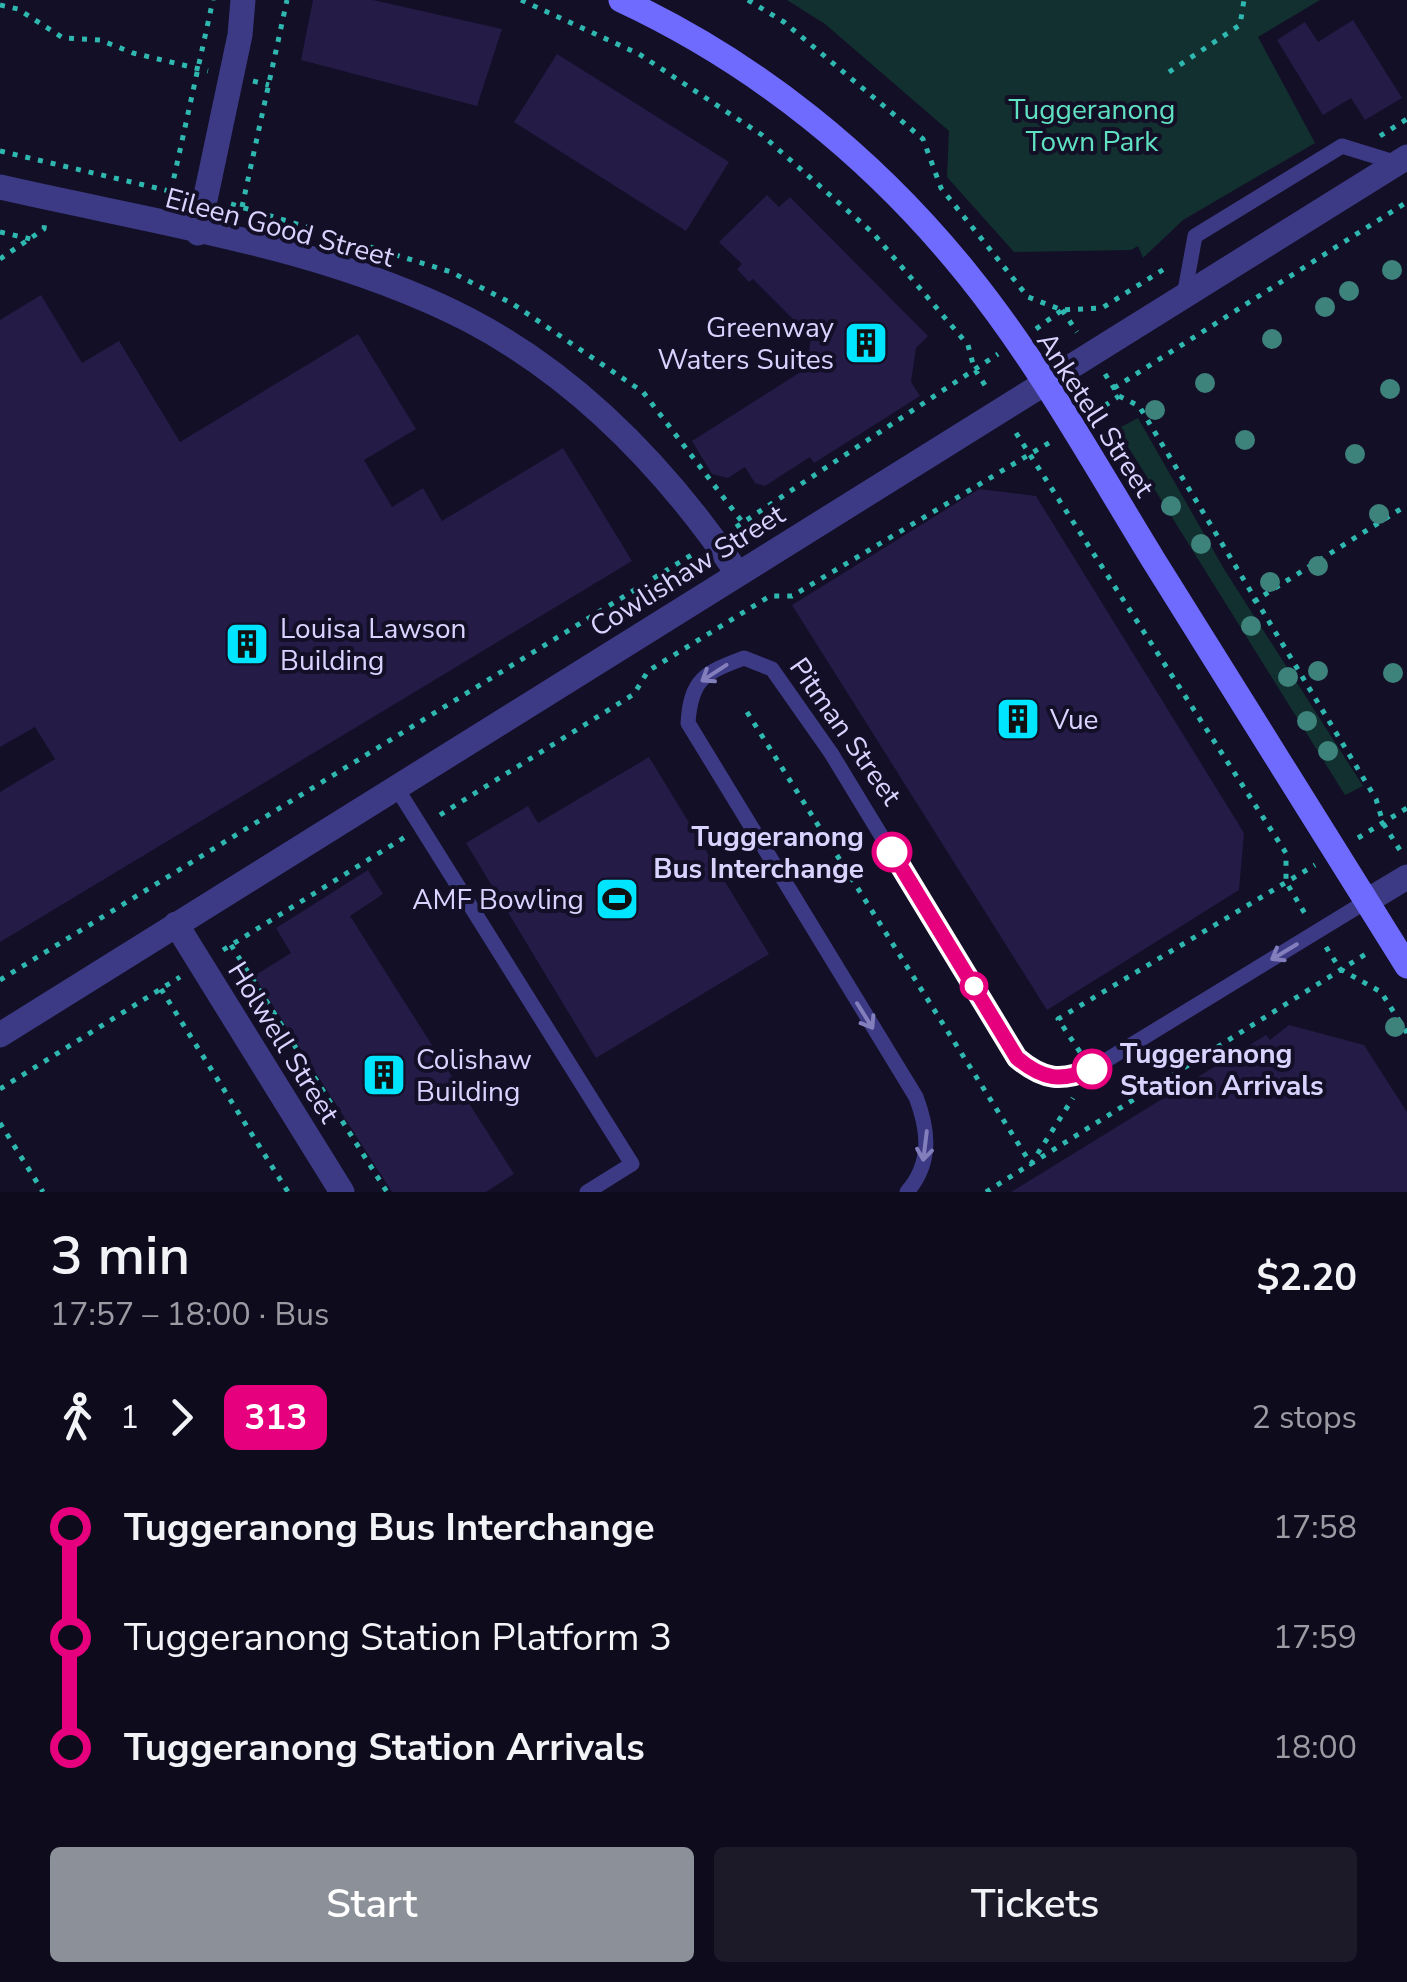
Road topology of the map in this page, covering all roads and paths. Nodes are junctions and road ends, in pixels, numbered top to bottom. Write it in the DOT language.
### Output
graph roads {
  1 [pos="213,0"];
  2 [pos="243,0"];
  3 [pos="252,0"];
  4 [pos="287,0"];
  5 [pos="522,0"];
  6 [pos="620,0"];
  7 [pos="748,0"];
  8 [pos="1244,0"];
  9 [pos="0,5"];
  10 [pos="240,34"];
  11 [pos="198,68"];
  12 [pos="1169,72"];
  13 [pos="232,76"];
  14 [pos="269,85"];
  15 [pos="1401,123"];
  16 [pos="1407,132"];
  17 [pos="1402,160"];
  18 [pos="0,187"];
  19 [pos="172,191"];
  20 [pos="48,198"];
  21 [pos="1407,202"];
  22 [pos="242,207"];
  23 [pos="0,232"];
  24 [pos="198,233"];
  25 [pos="32,240"];
  26 [pos="0,259"];
  27 [pos="1184,296"];
  28 [pos="1062,310"];
  29 [pos="1044,383"];
  30 [pos="1114,388"];
  31 [pos="1120,396"];
  32 [pos="1407,505"];
  33 [pos="716,540"];
  34 [pos="738,574"];
  35 [pos="1253,602"];
  36 [pos="746,712"];
  37 [pos="396,786"];
  38 [pos="1407,808"];
  39 [pos="1383,823"];
  40 [pos="421,827"];
  41 [pos="1407,861"];
  42 [pos="1407,877"];
  43 [pos="1367,902"];
  44 [pos="176,924"];
  45 [pos="231,945"];
  46 [pos="201,964"];
  47 [pos="1407,966"];
  48 [pos="0,980"];
  49 [pos="161,989"];
  50 [pos="1058,1019"];
  51 [pos="1407,1033"];
  52 [pos="0,1034"];
  53 [pos="0,1090"];
  54 [pos="0,1123"];
  55 [pos="1031,1164"];
  56 [pos="43,1192"];
  57 [pos="288,1192"];
  58 [pos="342,1192"];
  59 [pos="386,1192"];
  60 [pos="587,1192"];
  61 [pos="907,1192"];
  62 [pos="986,1192"];
  1 -- 11 [label="path"];
  2 -- 10 [label="street"];
  3 -- 10 [label="street"];
  4 -- 14 [label="path"];
  5 -- 33 [label="path"];
  6 -- 29 [label="street, Anketell Street"];
  7 -- 28 [label="path"];
  8 -- 12 [label="path"];
  9 -- 11 [label="path"];
  10 -- 13 [label="street"];
  11 -- 13 [label="path"];
  11 -- 19 [label="path"];
  13 -- 14 [label="path"];
  13 -- 24 [label="street"];
  14 -- 22 [label="path"];
  15 -- 16 [label="path"];
  17 -- 27 [label="street, Cowlishaw Street"];
  17 -- 27 [label="lane"];
  18 -- 20 [label="street, Eileen Good Street"];
  20 -- 24 [label="street, Eileen Good Street"];
  20 -- 25 [label="path"];
  21 -- 30 [label="path"];
  23 -- 25 [label="path"];
  24 -- 33 [label="street, Eileen Good Street"];
  25 -- 26 [label="path"];
  27 -- 29 [label="street, Cowlishaw Street"];
  29 -- 34 [label="street, Cowlishaw Street"];
  29 -- 43 [label="street, Anketell Street"];
  31 -- 35 [label="path"];
  32 -- 35 [label="path"];
  33 -- 34 [label="street, Eileen Good Street"];
  33 -- 48 [label="path"];
  34 -- 37 [label="street, Cowlishaw Street"];
  35 -- 39 [label="path"];
  36 -- 55 [label="path"];
  37 -- 40 [label="lane"];
  37 -- 44 [label="street, Cowlishaw Street"];
  38 -- 39 [label="path"];
  39 -- 41 [label="path"];
  40 -- 45 [label="path"];
  40 -- 50 [label="path"];
  40 -- 60 [label="lane"];
  42 -- 43 [label="street, Pitman Street"];
  43 -- 47 [label="street, Anketell Street"];
  43 -- 61 [label="lane, Pitman Street, one-way"];
  44 -- 46 [label="street, Holwell Street"];
  44 -- 52 [label="street, Cowlishaw Street"];
  45 -- 46 [label="path"];
  45 -- 59 [label="path"];
  46 -- 49 [label="path"];
  46 -- 58 [label="street, Holwell Street"];
  49 -- 53 [label="path"];
  49 -- 57 [label="path"];
  51 -- 55 [label="path"];
  54 -- 56 [label="path"];
  55 -- 62 [label="path"];
}
